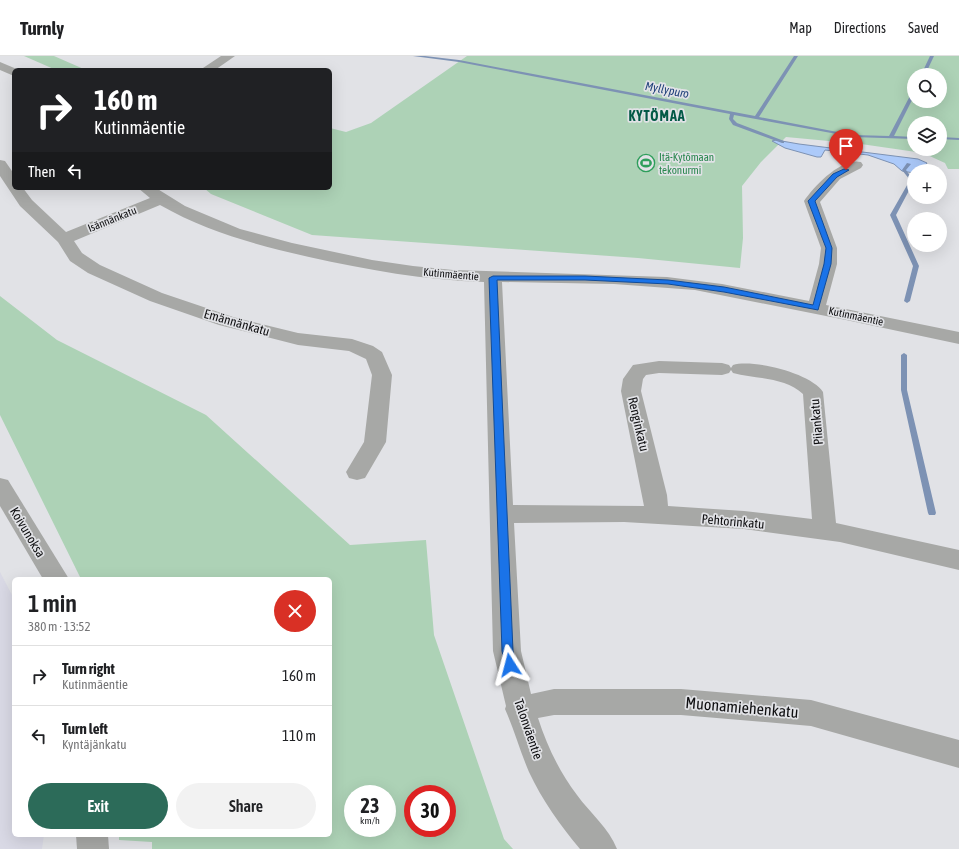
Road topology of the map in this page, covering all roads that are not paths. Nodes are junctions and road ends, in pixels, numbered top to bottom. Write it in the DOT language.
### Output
graph roads {
  1 [pos="229,56"];
  2 [pos="1,66"];
  3 [pos="209,68"];
  4 [pos="12,71"];
  5 [pos="0,164"];
  6 [pos="856,165"];
  7 [pos="12,182"];
  8 [pos="17,190"];
  9 [pos="149,190"];
  10 [pos="161,199"];
  11 [pos="64,239"];
  12 [pos="493,278"];
  13 [pos="816,308"];
  14 [pos="959,338"];
  15 [pos="731,369"];
  16 [pos="357,472"];
  17 [pos="0,486"];
  18 [pos="503,514"];
  19 [pos="657,514"];
  20 [pos="824,530"];
  21 [pos="959,560"];
  22 [pos="55,577"];
  23 [pos="519,709"];
  24 [pos="959,754"];
  25 [pos="92,837"];
  26 [pos="93,849"];
  27 [pos="601,849"];
  1 -- 3 [label="street"];
  2 -- 4 [label="street"];
  5 -- 7 [label="street, Emännänkatu"];
  6 -- 13 [label="street"];
  8 -- 11 [label="street, Emännänkatu"];
  9 -- 10 [label="street, Kutinmäentie"];
  10 -- 11 [label="street, Isännänkatu"];
  10 -- 12 [label="street, Kutinmäentie"];
  11 -- 16 [label="street, Emännänkatu"];
  12 -- 13 [label="street, Kutinmäentie"];
  12 -- 18 [label="street, Talonväentie"];
  13 -- 14 [label="street, Kutinmäentie"];
  15 -- 19 [label="street, Renginkatu"];
  15 -- 20 [label="street, Piiankatu"];
  17 -- 22 [label="street, Koivunoksa"];
  18 -- 19 [label="street, Pehtorinkatu"];
  18 -- 23 [label="street, Talonväentie"];
  19 -- 20 [label="street, Pehtorinkatu"];
  20 -- 21 [label="street, Pehtorinkatu"];
  23 -- 24 [label="street, Muonamiehenkatu"];
  23 -- 27 [label="street, Talonväentie"];
  25 -- 26 [label="street"];
}
